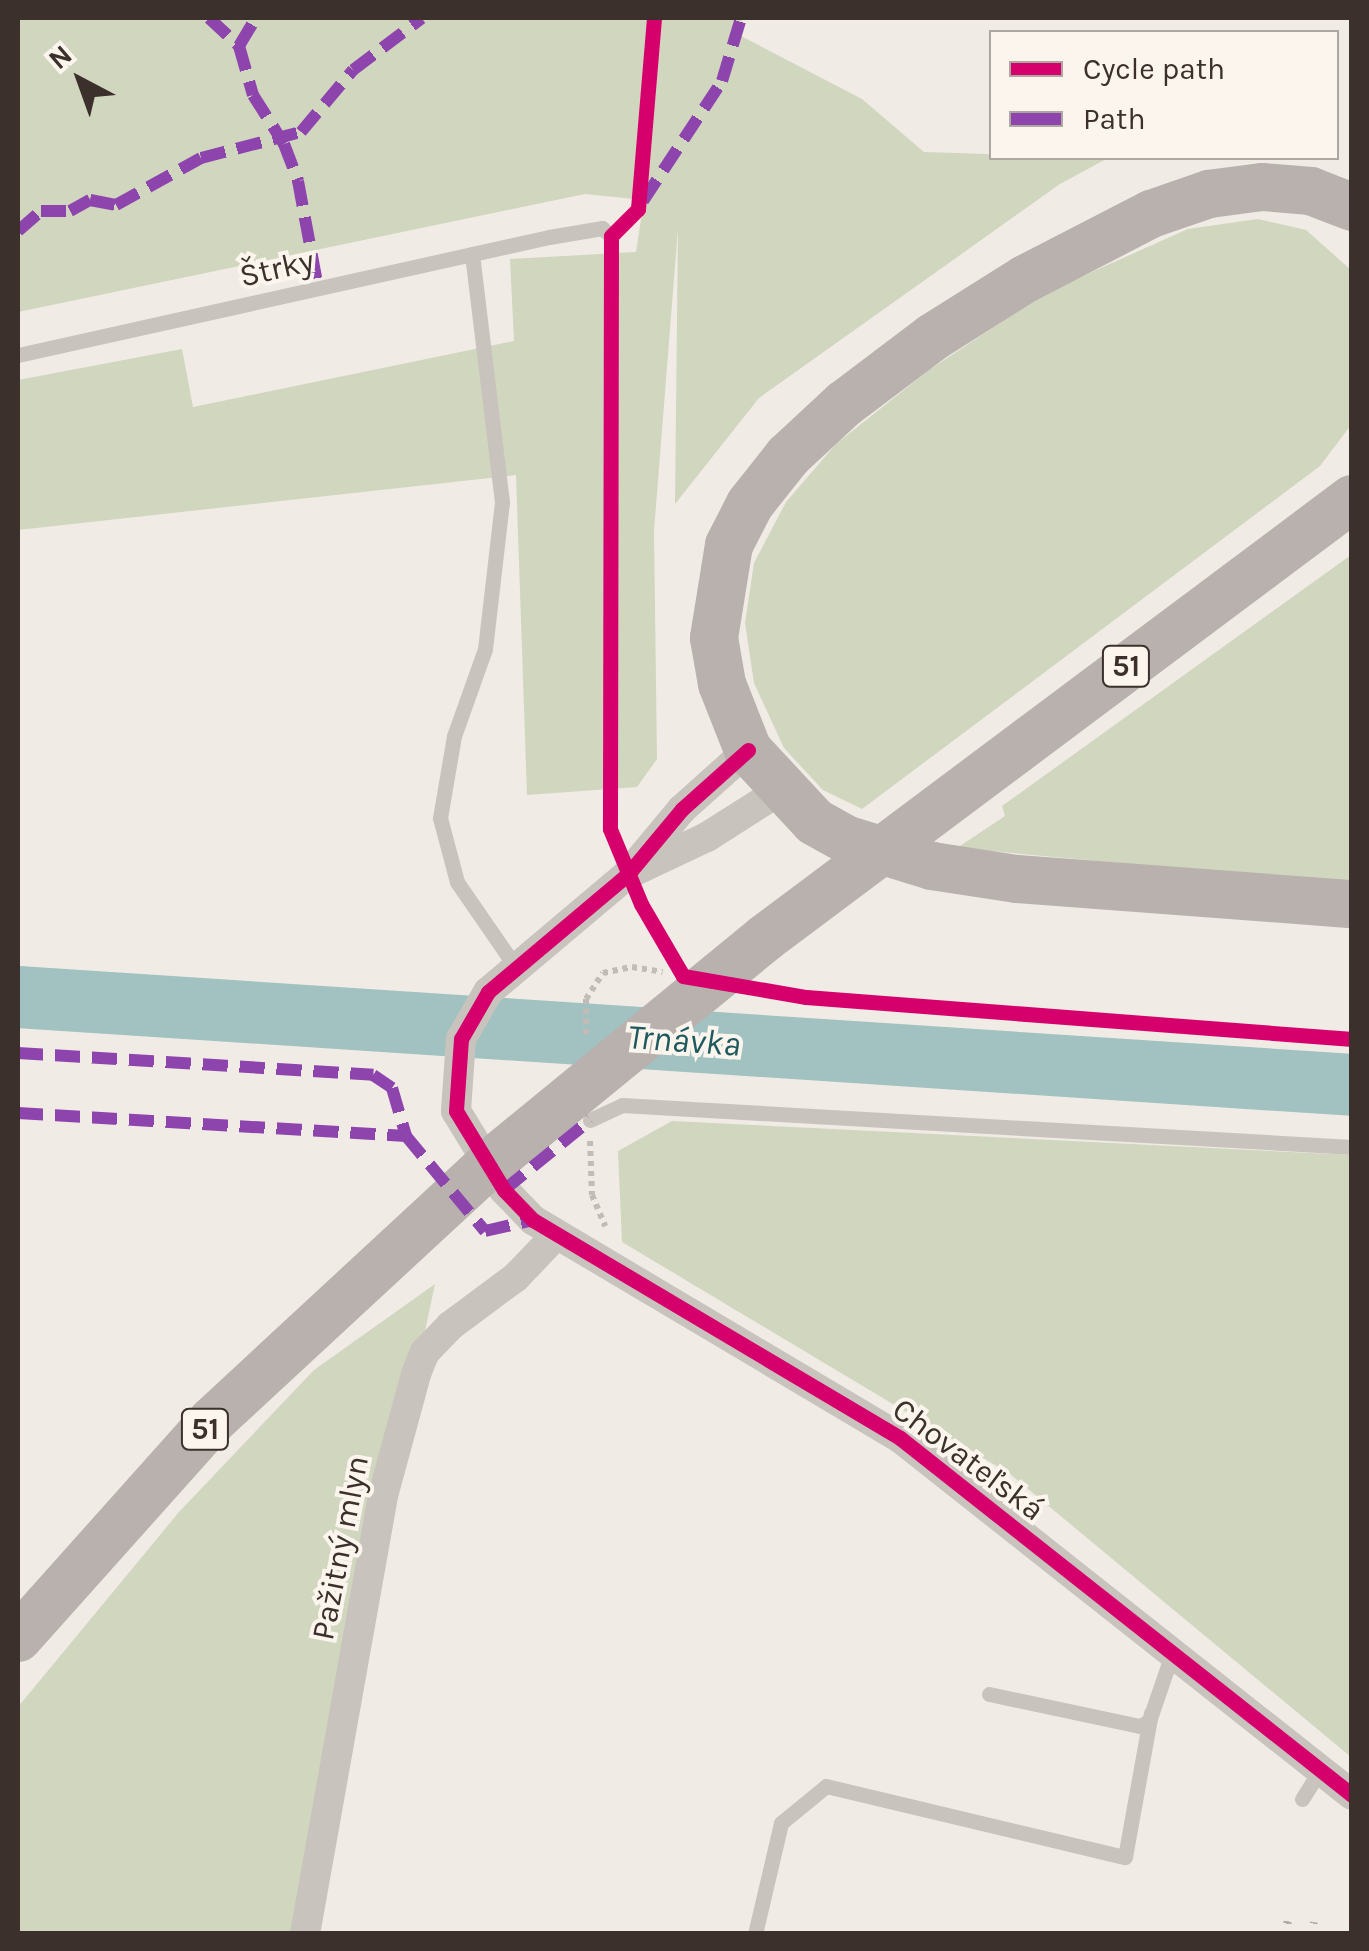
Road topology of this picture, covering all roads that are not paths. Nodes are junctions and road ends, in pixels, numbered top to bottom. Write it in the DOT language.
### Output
graph roads {
  1 [pos="1291,190"];
  2 [pos="1352,207"];
  3 [pos="611,236"];
  4 [pos="1352,236"];
  5 [pos="472,254"];
  6 [pos="18,355"];
  7 [pos="1352,470"];
  8 [pos="1352,499"];
  9 [pos="1331,524"];
  10 [pos="748,750"];
  11 [pos="780,790"];
  12 [pos="628,874"];
  13 [pos="1352,904"];
  14 [pos="516,966"];
  15 [pos="590,1120"];
  16 [pos="1352,1147"];
  17 [pos="556,1236"];
  18 [pos="18,1638"];
  19 [pos="1172,1654"];
  20 [pos="989,1694"];
  21 [pos="1151,1714"];
  22 [pos="1322,1769"];
  23 [pos="1352,1796"];
  24 [pos="1302,1799"];
  25 [pos="306,1934"];
  26 [pos="756,1934"];
  1 -- 2 [label="main road"];
  1 -- 4 [label="main road"];
  1 -- 10 [label="main road"];
  3 -- 5 [label="lane, Štrky"];
  5 -- 6 [label="lane, Štrky"];
  5 -- 14 [label="lane"];
  7 -- 9 [label="main road"];
  8 -- 9 [label="main road, 51"];
  9 -- 18 [label="main road, 51"];
  10 -- 11 [label="main road"];
  10 -- 12 [label="street"];
  11 -- 12 [label="street"];
  11 -- 13 [label="main road"];
  12 -- 14 [label="street"];
  14 -- 17 [label="street, Chovateľská"];
  15 -- 16 [label="lane"];
  17 -- 19 [label="street, Chovateľská"];
  17 -- 25 [label="street, Pažitný mlyn"];
  19 -- 21 [label="lane"];
  19 -- 22 [label="street, Chovateľská"];
  20 -- 21 [label="lane"];
  21 -- 26 [label="lane"];
  22 -- 23 [label="street, Chovateľská"];
  22 -- 24 [label="lane"];
}
